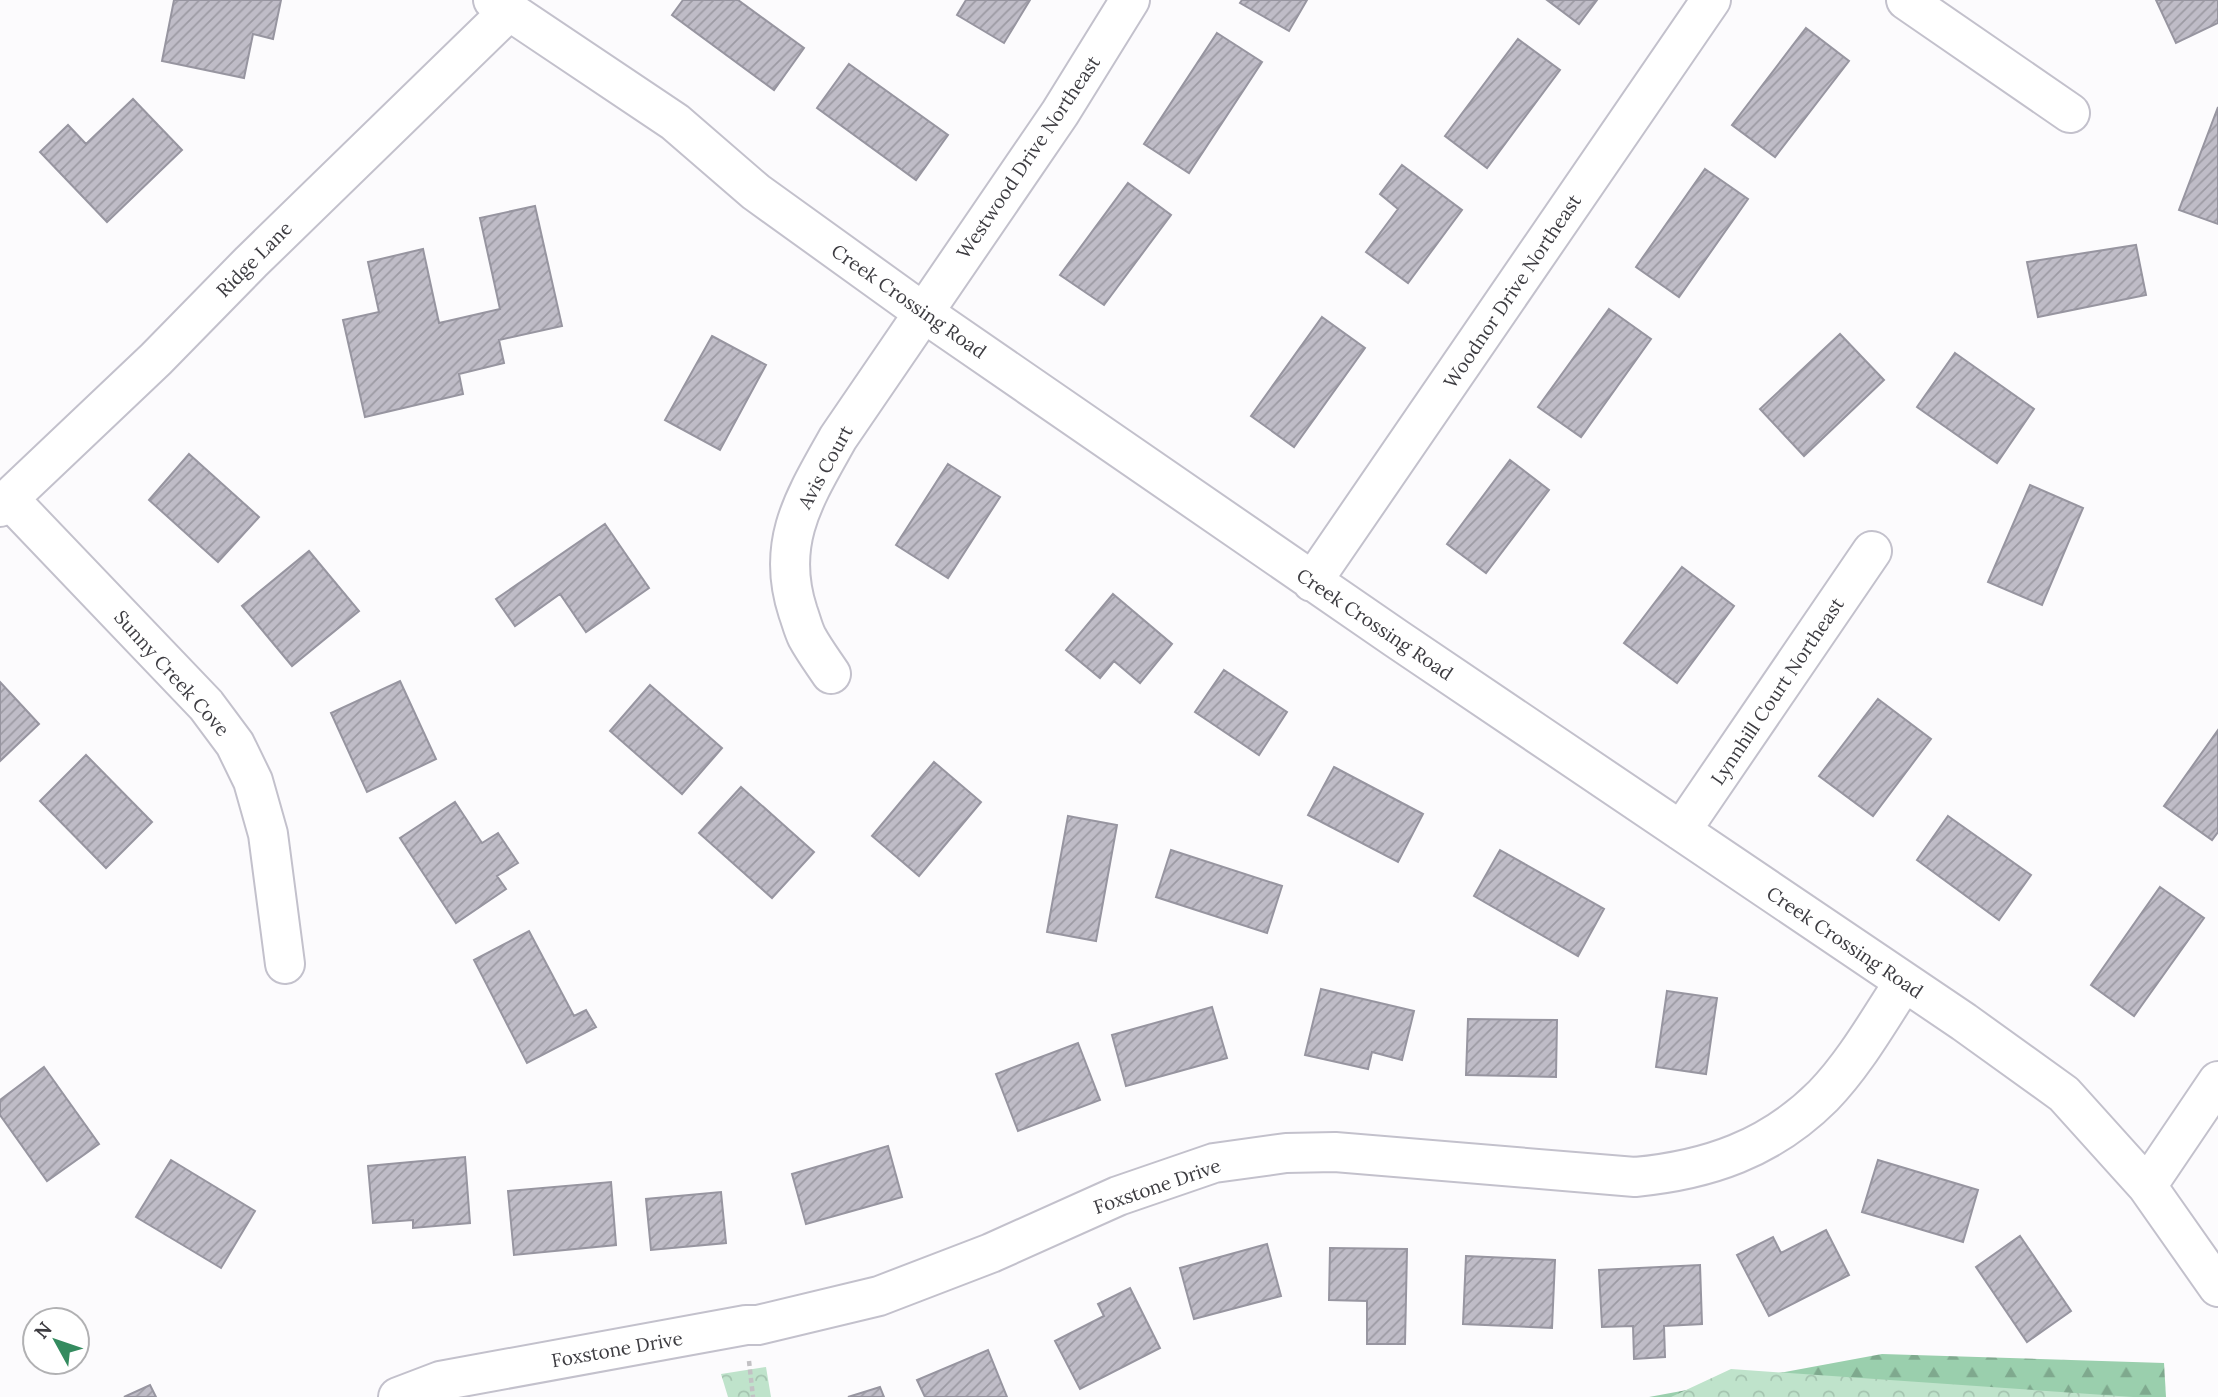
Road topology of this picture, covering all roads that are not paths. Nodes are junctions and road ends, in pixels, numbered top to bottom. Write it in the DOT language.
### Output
graph roads {
  1 [pos="1130,0"];
  2 [pos="1711,0"];
  3 [pos="1906,0"];
  4 [pos="501,6"];
  5 [pos="2070,113"];
  6 [pos="924,313"];
  7 [pos="4,503"];
  8 [pos="1872,551"];
  9 [pos="1312,582"];
  10 [pos="831,674"];
  11 [pos="1681,831"];
  12 [pos="285,964"];
  13 [pos="1904,982"];
  14 [pos="2218,1080"];
  15 [pos="2147,1186"];
  16 [pos="2218,1287"];
  17 [pos="398,1397"];
  1 -- 6 [label="street, Westwood Drive Northeast"];
  2 -- 9 [label="street, Woodnor Drive Northeast"];
  3 -- 5 [label="street"];
  4 -- 6 [label="street, Creek Crossing Road"];
  4 -- 7 [label="street, Ridge Lane"];
  6 -- 9 [label="street, Creek Crossing Road"];
  6 -- 10 [label="street, Avis Court"];
  7 -- 12 [label="street, Sunny Creek Cove"];
  8 -- 11 [label="street, Lynnhill Court Northeast"];
  9 -- 11 [label="street, Creek Crossing Road"];
  11 -- 13 [label="street, Creek Crossing Road"];
  13 -- 15 [label="street, Creek Crossing Road"];
  13 -- 17 [label="street, Foxstone Drive"];
  14 -- 15 [label="street"];
  15 -- 16 [label="street, Creek Crossing Road"];
}
